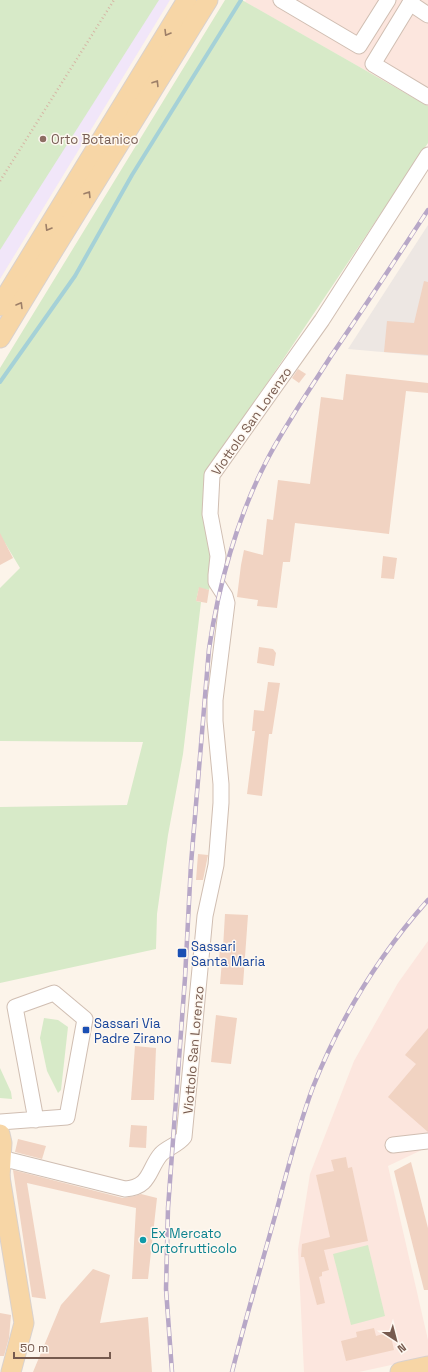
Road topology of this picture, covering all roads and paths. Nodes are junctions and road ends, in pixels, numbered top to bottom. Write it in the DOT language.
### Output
graph roads {
  1 [pos="114,0"];
  2 [pos="187,0"];
  3 [pos="208,0"];
  4 [pos="281,0"];
  5 [pos="388,0"];
  6 [pos="411,2"];
  7 [pos="428,15"];
  8 [pos="428,97"];
  9 [pos="428,155"];
  10 [pos="0,181"];
  11 [pos="0,306"];
  12 [pos="0,338"];
  13 [pos="36,1120"];
  14 [pos="0,1122"];
  15 [pos="0,1134"];
  16 [pos="428,1141"];
  17 [pos="393,1145"];
  18 [pos="1,1158"];
  19 [pos="0,1177"];
  20 [pos="428,1366"];
  21 [pos="11,1372"];
  22 [pos="400,1372"];
  1 -- 10 [label="path"];
  2 -- 11 [label="main road, one-way"];
  12 -- 3 [label="main road, one-way"];
  4 -- 5 [label="street"];
  6 -- 7 [label="street"];
  6 -- 8 [label="street"];
  9 -- 18 [label="street, Viottolo San Lorenzo"];
  13 -- 13 [label="street"];
  13 -- 14 [label="street"];
  15 -- 18 [label="main road"];
  16 -- 17 [label="street"];
  18 -- 19 [label="main road"];
  19 -- 21 [label="main road"];
  20 -- 22 [label="main road"];
}
